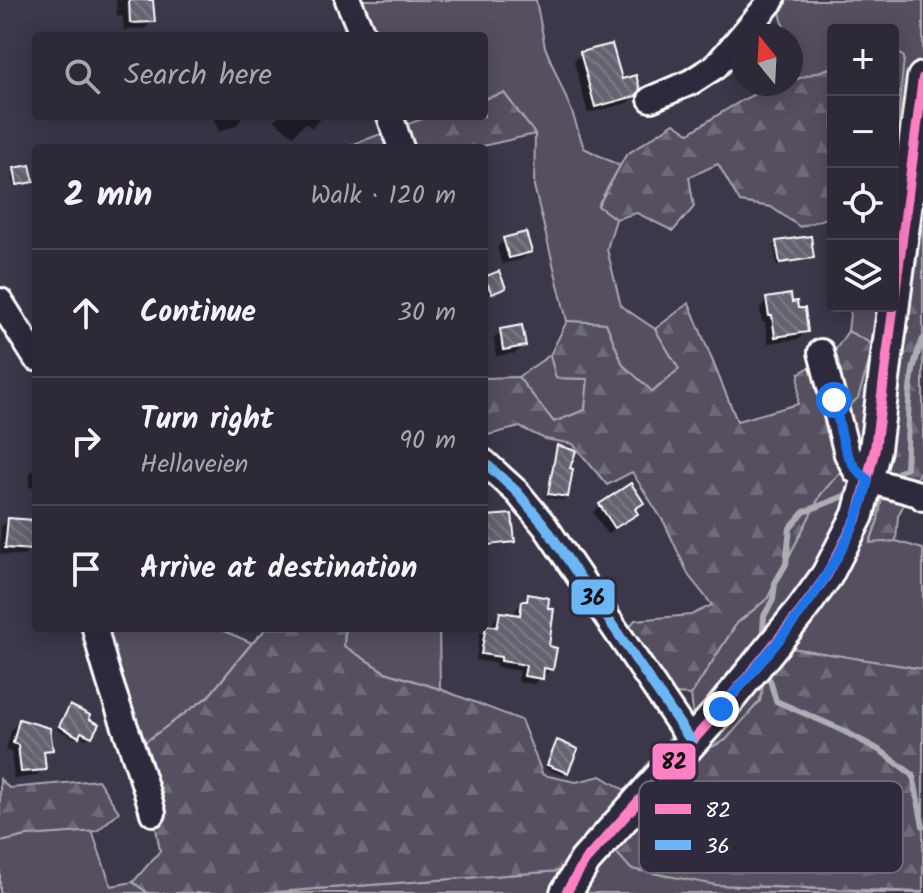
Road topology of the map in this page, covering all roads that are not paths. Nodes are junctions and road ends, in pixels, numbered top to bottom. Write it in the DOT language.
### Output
graph roads {
  1 [pos="348,0"];
  2 [pos="772,0"];
  3 [pos="361,32"];
  4 [pos="923,78"];
  5 [pos="651,99"];
  6 [pos="391,120"];
  7 [pos="400,144"];
  8 [pos="0,301"];
  9 [pos="32,352"];
  10 [pos="821,352"];
  11 [pos="488,466"];
  12 [pos="868,480"];
  13 [pos="923,498"];
  14 [pos="96,632"];
  15 [pos="691,741"];
  16 [pos="656,781"];
  17 [pos="639,800"];
  18 [pos="153,813"];
  19 [pos="566,893"];
  1 -- 3 [label="street"];
  2 -- 5 [label="street"];
  4 -- 12 [label="main road"];
  6 -- 7 [label="street"];
  8 -- 9 [label="street"];
  10 -- 12 [label="street"];
  11 -- 15 [label="street"];
  12 -- 13 [label="street"];
  12 -- 15 [label="main road"];
  14 -- 18 [label="street"];
  15 -- 16 [label="main road"];
  17 -- 19 [label="main road"];
}
